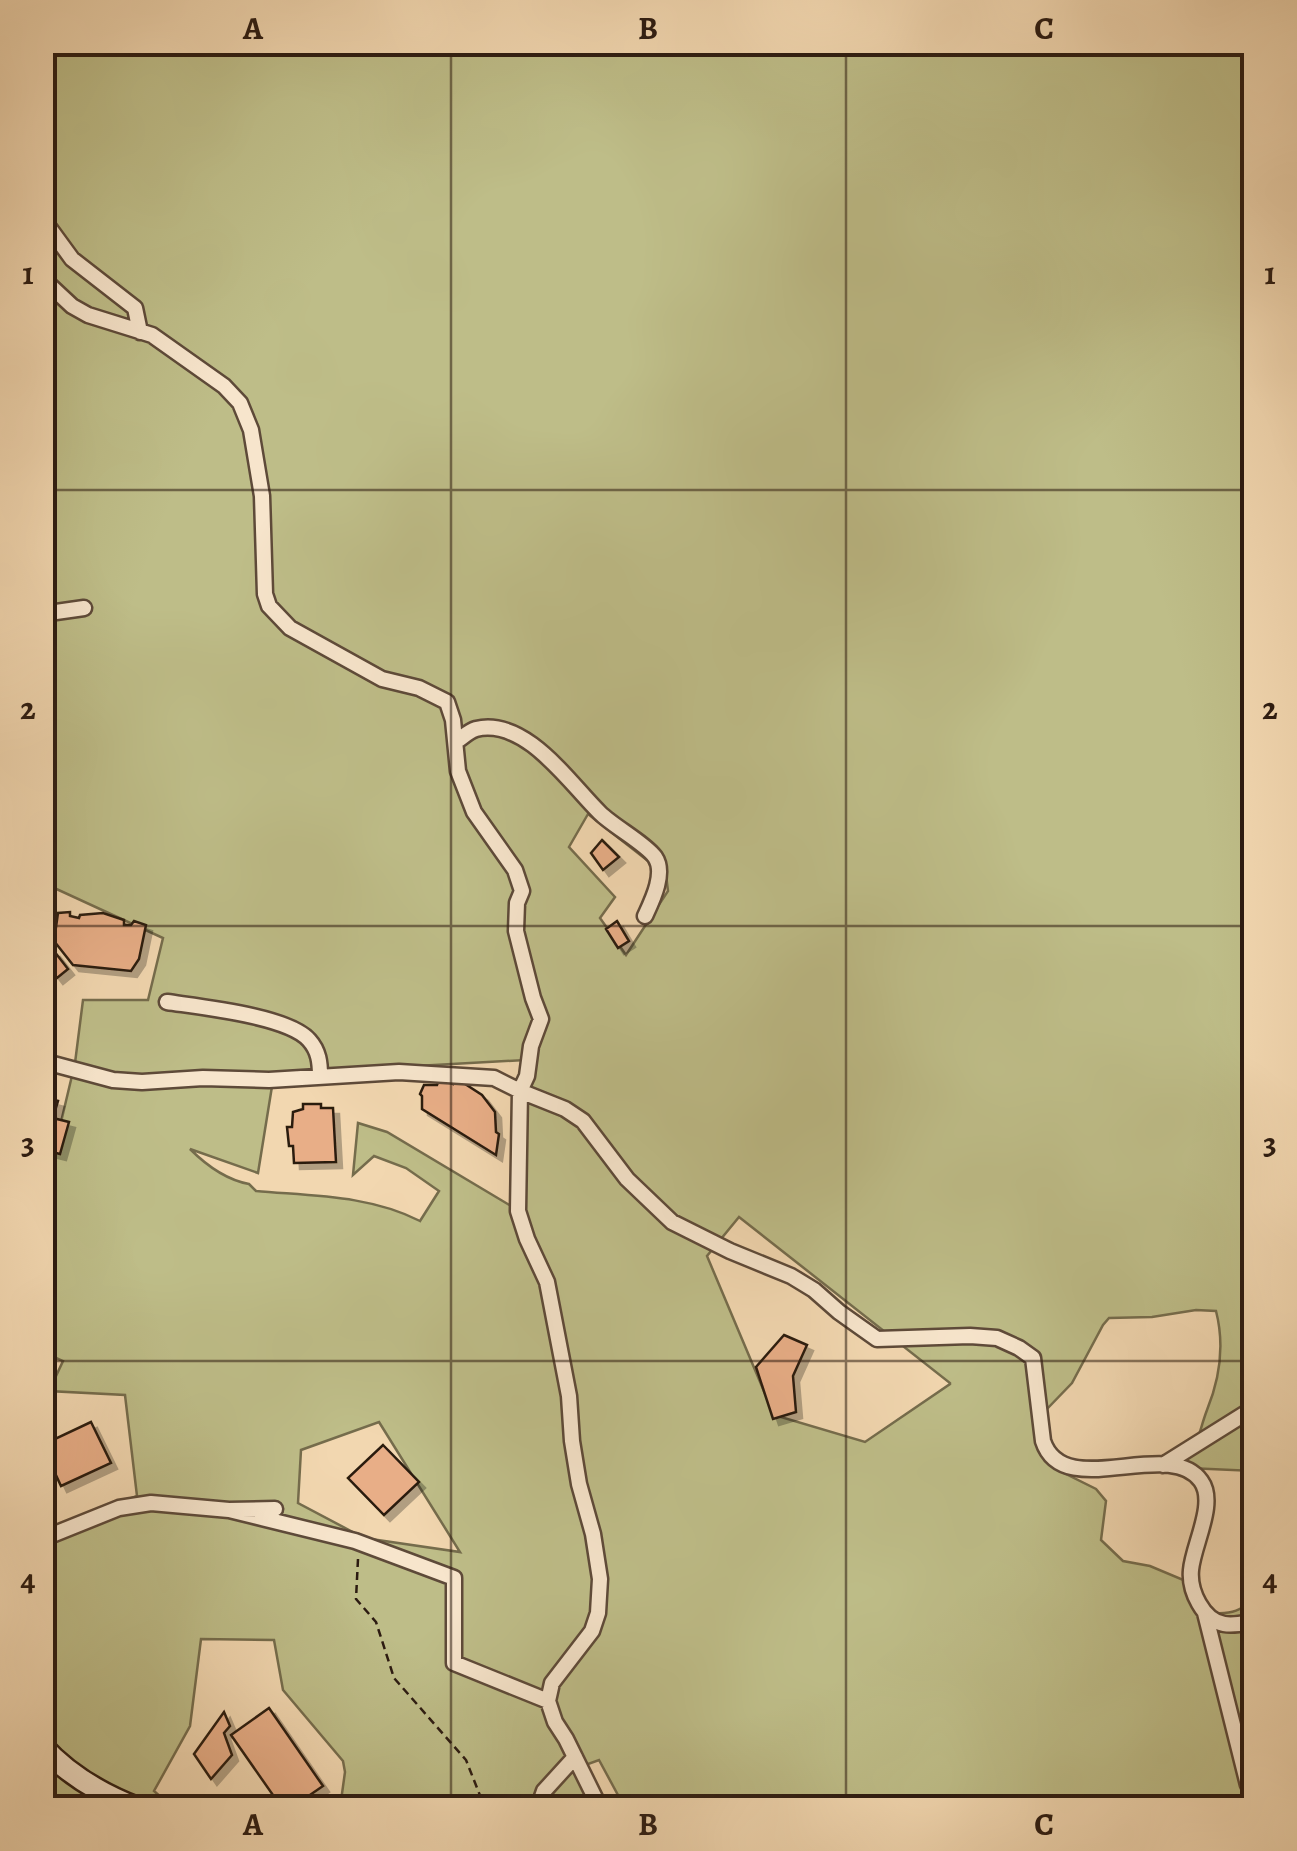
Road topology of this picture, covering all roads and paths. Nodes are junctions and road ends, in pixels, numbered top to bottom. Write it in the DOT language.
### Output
graph roads {
  1 [pos="42,218"];
  2 [pos="42,278"];
  3 [pos="140,332"];
  4 [pos="84,608"];
  5 [pos="42,614"];
  6 [pos="457,741"];
  7 [pos="645,916"];
  8 [pos="167,1002"];
  9 [pos="42,1061"];
  10 [pos="320,1076"];
  11 [pos="520,1091"];
  12 [pos="1254,1408"];
  13 [pos="1163,1465"];
  14 [pos="275,1509"];
  15 [pos="229,1510"];
  16 [pos="42,1539"];
  17 [pos="360,1542"];
  18 [pos="1205,1612"];
  19 [pos="1254,1621"];
  20 [pos="548,1701"];
  21 [pos="42,1746"];
  22 [pos="575,1756"];
  23 [pos="1254,1789"];
  24 [pos="137,1808"];
  25 [pos="484,1808"];
  26 [pos="538,1808"];
  27 [pos="600,1808"];
  1 -- 3 [label="street"];
  2 -- 3 [label="street"];
  3 -- 6 [label="street"];
  4 -- 5 [label="street"];
  6 -- 7 [label="street"];
  6 -- 11 [label="street"];
  8 -- 10 [label="street"];
  9 -- 10 [label="street"];
  10 -- 11 [label="street"];
  11 -- 13 [label="street"];
  11 -- 20 [label="street"];
  12 -- 13 [label="street"];
  13 -- 18 [label="street"];
  14 -- 15 [label="street"];
  15 -- 16 [label="street"];
  15 -- 17 [label="street"];
  17 -- 20 [label="street"];
  17 -- 25 [label="path"];
  18 -- 19 [label="street"];
  18 -- 23 [label="street"];
  20 -- 22 [label="street"];
  21 -- 24 [label="street"];
  22 -- 26 [label="street"];
  22 -- 27 [label="street"];
}
